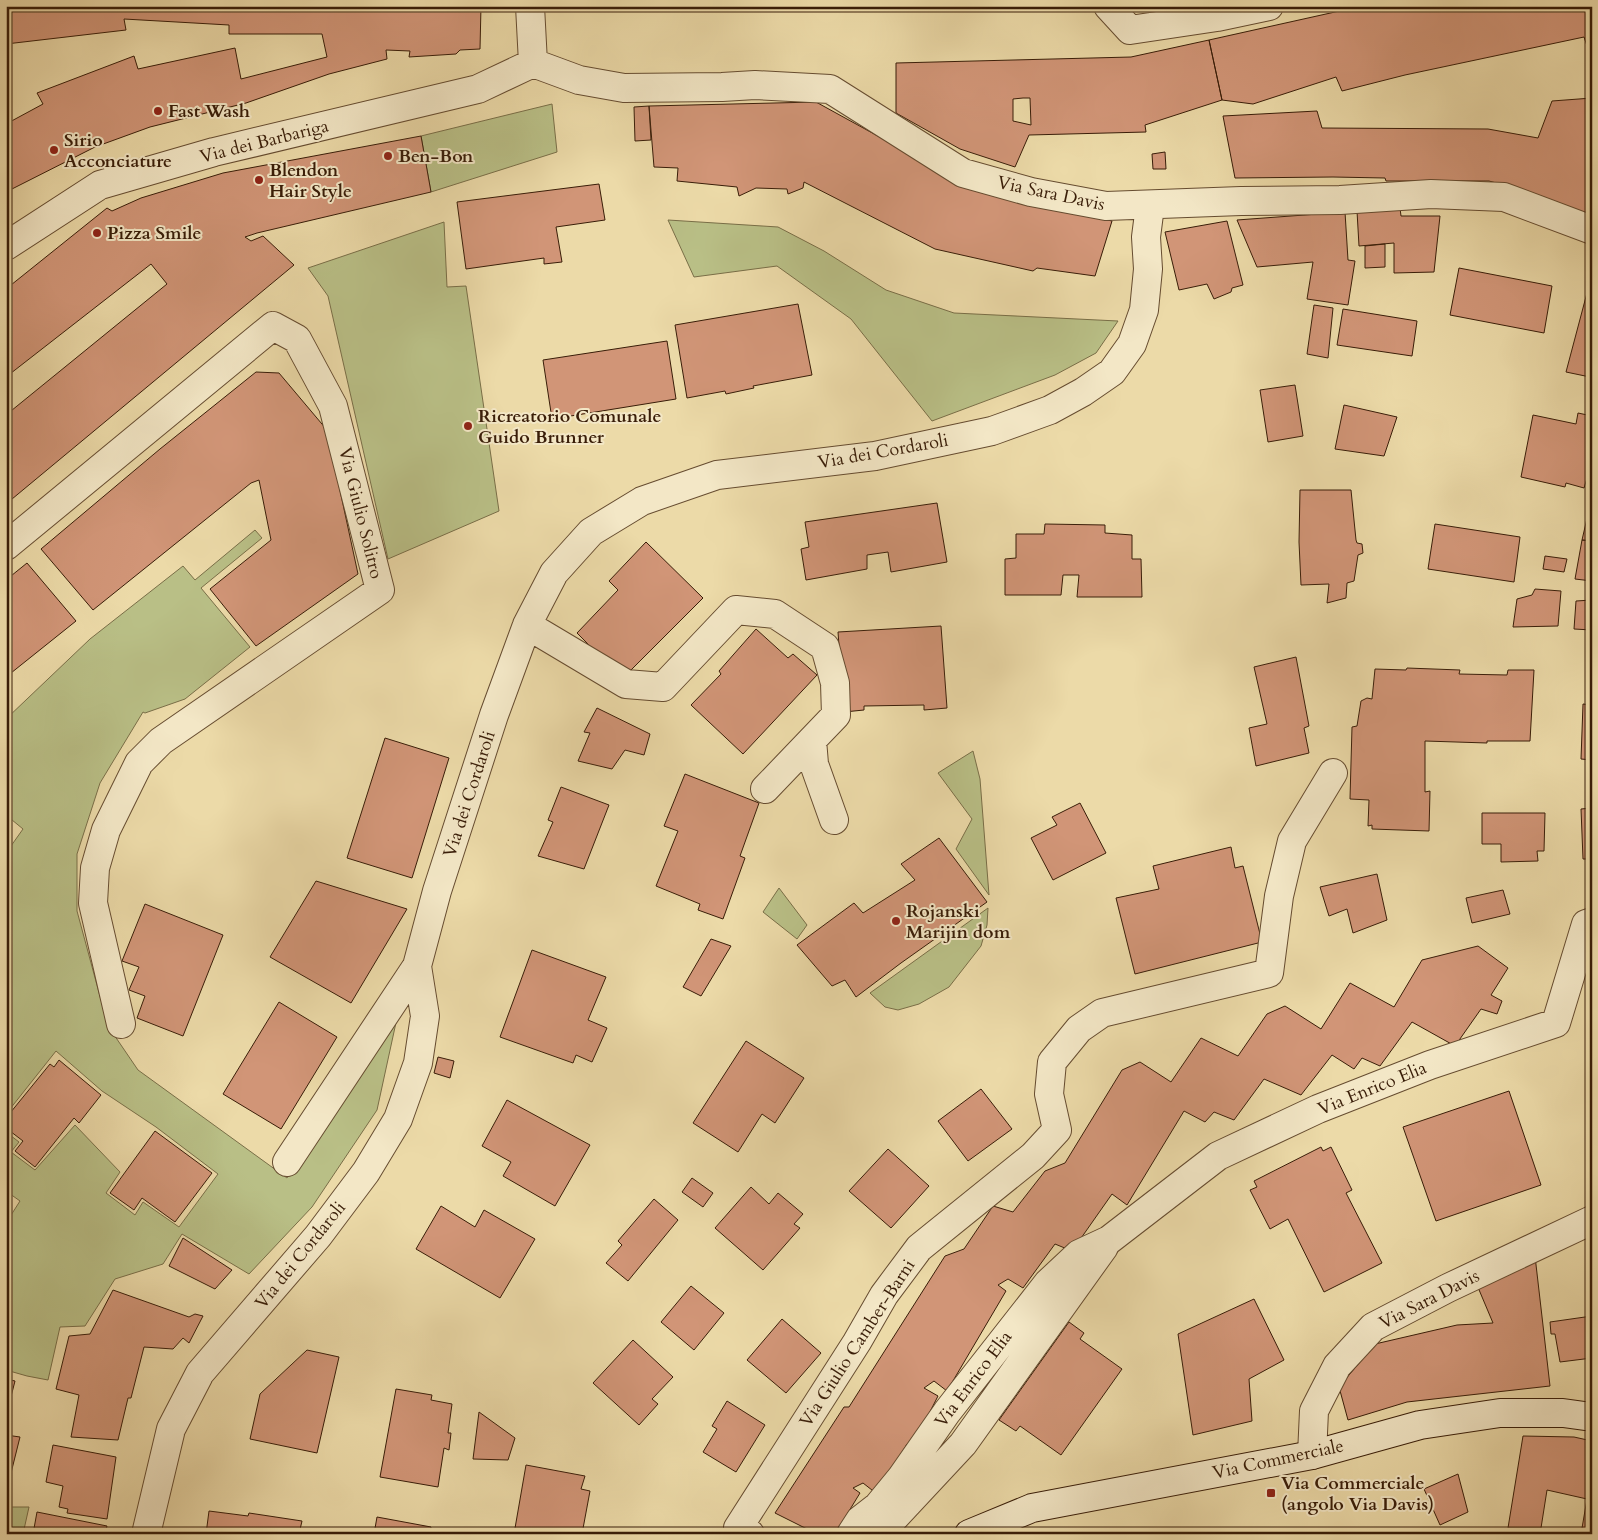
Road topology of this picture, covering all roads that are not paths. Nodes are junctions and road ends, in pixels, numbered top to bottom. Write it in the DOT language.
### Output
graph roads {
  1 [pos="530,6"];
  2 [pos="1108,6"];
  3 [pos="1270,6"];
  4 [pos="533,63"];
  5 [pos="1150,206"];
  6 [pos="1592,230"];
  7 [pos="6,246"];
  8 [pos="6,546"];
  9 [pos="527,625"];
  10 [pos="812,740"];
  11 [pos="1333,773"];
  12 [pos="765,789"];
  13 [pos="834,820"];
  14 [pos="1592,922"];
  15 [pos="417,966"];
  16 [pos="121,1024"];
  17 [pos="287,1162"];
  18 [pos="1592,1220"];
  19 [pos="1109,1240"];
  20 [pos="1592,1416"];
  21 [pos="1312,1455"];
  22 [pos="744,1531"];
  23 [pos="146,1534"];
  24 [pos="851,1534"];
  25 [pos="879,1534"];
  26 [pos="969,1534"];
  1 -- 4 [label="street"];
  2 -- 3 [label="street"];
  4 -- 5 [label="street, Via Sara Davis"];
  4 -- 7 [label="street, Via dei Barbariga"];
  5 -- 6 [label="street, Via Sara Davis"];
  5 -- 9 [label="street, Via dei Cordaroli"];
  8 -- 16 [label="street, Via Giulio Solitro"];
  9 -- 10 [label="street"];
  9 -- 15 [label="street, Via dei Cordaroli"];
  10 -- 12 [label="street"];
  10 -- 13 [label="street"];
  11 -- 22 [label="street, Via Giulio Camber-Barni"];
  14 -- 19 [label="street, Via Enrico Elia"];
  15 -- 17 [label="street, Via dei Cordaroli"];
  15 -- 23 [label="street, Via dei Cordaroli"];
  18 -- 21 [label="street, Via Sara Davis"];
  19 -- 24 [label="street, Via Enrico Elia"];
  19 -- 25 [label="street, Via Enrico Elia"];
  20 -- 21 [label="street, Via Commerciale"];
  21 -- 26 [label="street, Via Commerciale"];
}
